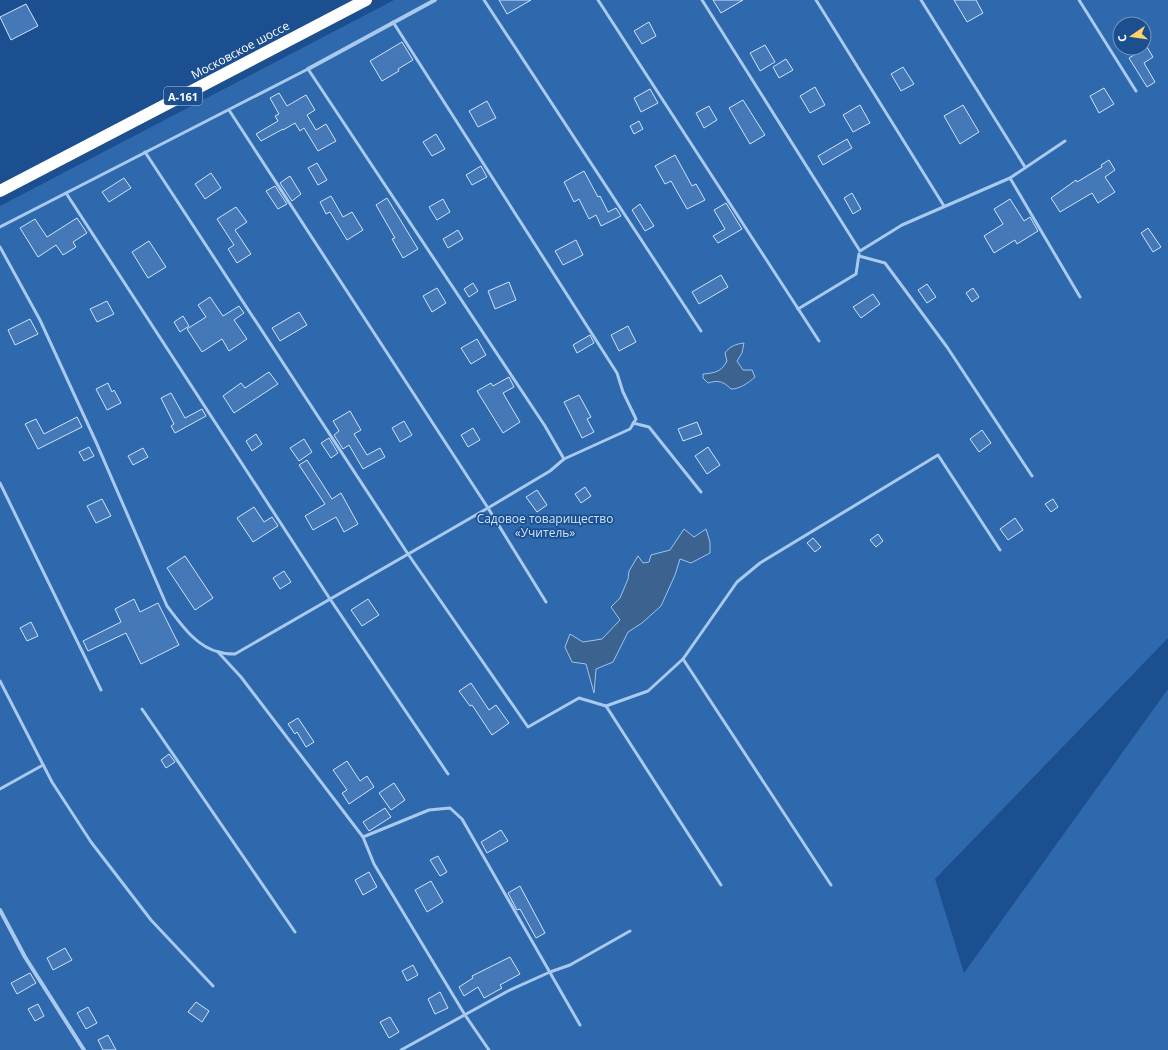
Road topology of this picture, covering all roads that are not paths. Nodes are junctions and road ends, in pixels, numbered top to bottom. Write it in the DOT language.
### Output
graph roads {
  1 [pos="366,0"];
  2 [pos="435,0"];
  3 [pos="484,0"];
  4 [pos="598,0"];
  5 [pos="702,0"];
  6 [pos="816,0"];
  7 [pos="920,0"];
  8 [pos="1079,0"];
  9 [pos="393,22"];
  10 [pos="308,69"];
  11 [pos="1136,91"];
  12 [pos="229,110"];
  13 [pos="1065,141"];
  14 [pos="145,152"];
  15 [pos="1025,167"];
  16 [pos="1010,178"];
  17 [pos="0,191"];
  18 [pos="66,193"];
  19 [pos="944,206"];
  20 [pos="0,227"];
  21 [pos="0,247"];
  22 [pos="860,250"];
  23 [pos="859,256"];
  24 [pos="1080,297"];
  25 [pos="798,309"];
  26 [pos="701,331"];
  27 [pos="819,342"];
  28 [pos="633,423"];
  29 [pos="564,459"];
  30 [pos="1032,476"];
  31 [pos="0,483"];
  32 [pos="701,492"];
  33 [pos="488,508"];
  34 [pos="1000,550"];
  35 [pos="408,554"];
  36 [pos="330,599"];
  37 [pos="546,602"];
  38 [pos="218,652"];
  39 [pos="683,659"];
  40 [pos="0,681"];
  41 [pos="101,690"];
  42 [pos="606,706"];
  43 [pos="142,709"];
  44 [pos="43,765"];
  45 [pos="448,774"];
  46 [pos="0,789"];
  47 [pos="363,838"];
  48 [pos="721,885"];
  49 [pos="831,885"];
  50 [pos="0,910"];
  51 [pos="630,931"];
  52 [pos="295,932"];
  53 [pos="550,972"];
  54 [pos="213,986"];
  55 [pos="465,1014"];
  56 [pos="580,1025"];
  57 [pos="84,1050"];
  58 [pos="401,1050"];
  59 [pos="489,1050"];
  1 -- 17 [label="highway, Московское шоссе / А-161"];
  2 -- 9 [label="street"];
  3 -- 26 [label="lane"];
  4 -- 25 [label="lane"];
  5 -- 22 [label="lane"];
  6 -- 19 [label="lane"];
  7 -- 15 [label="lane"];
  8 -- 11 [label="lane"];
  9 -- 10 [label="street"];
  9 -- 28 [label="lane"];
  10 -- 12 [label="lane"];
  10 -- 29 [label="lane"];
  12 -- 14 [label="lane"];
  12 -- 33 [label="lane"];
  13 -- 15 [label="lane"];
  14 -- 18 [label="lane"];
  14 -- 35 [label="lane"];
  15 -- 16 [label="lane"];
  16 -- 19 [label="lane"];
  16 -- 24 [label="lane"];
  18 -- 20 [label="lane"];
  18 -- 36 [label="lane"];
  19 -- 22 [label="lane"];
  21 -- 38 [label="lane"];
  22 -- 23 [label="lane"];
  23 -- 25 [label="lane"];
  23 -- 30 [label="lane"];
  25 -- 27 [label="lane"];
  28 -- 29 [label="lane"];
  28 -- 32 [label="lane"];
  29 -- 33 [label="lane"];
  31 -- 41 [label="lane"];
  33 -- 35 [label="lane"];
  33 -- 37 [label="lane"];
  34 -- 39 [label="lane"];
  35 -- 36 [label="lane"];
  35 -- 42 [label="lane"];
  36 -- 38 [label="lane"];
  36 -- 45 [label="lane"];
  38 -- 47 [label="lane"];
  39 -- 42 [label="lane"];
  39 -- 49 [label="lane"];
  40 -- 44 [label="lane"];
  42 -- 48 [label="lane"];
  43 -- 52 [label="lane"];
  44 -- 46 [label="lane"];
  44 -- 54 [label="lane"];
  47 -- 53 [label="lane"];
  47 -- 55 [label="lane"];
  50 -- 57 [label="street"];
  51 -- 53 [label="lane"];
  53 -- 55 [label="lane"];
  53 -- 56 [label="lane"];
  55 -- 58 [label="lane"];
  55 -- 59 [label="lane"];
}
